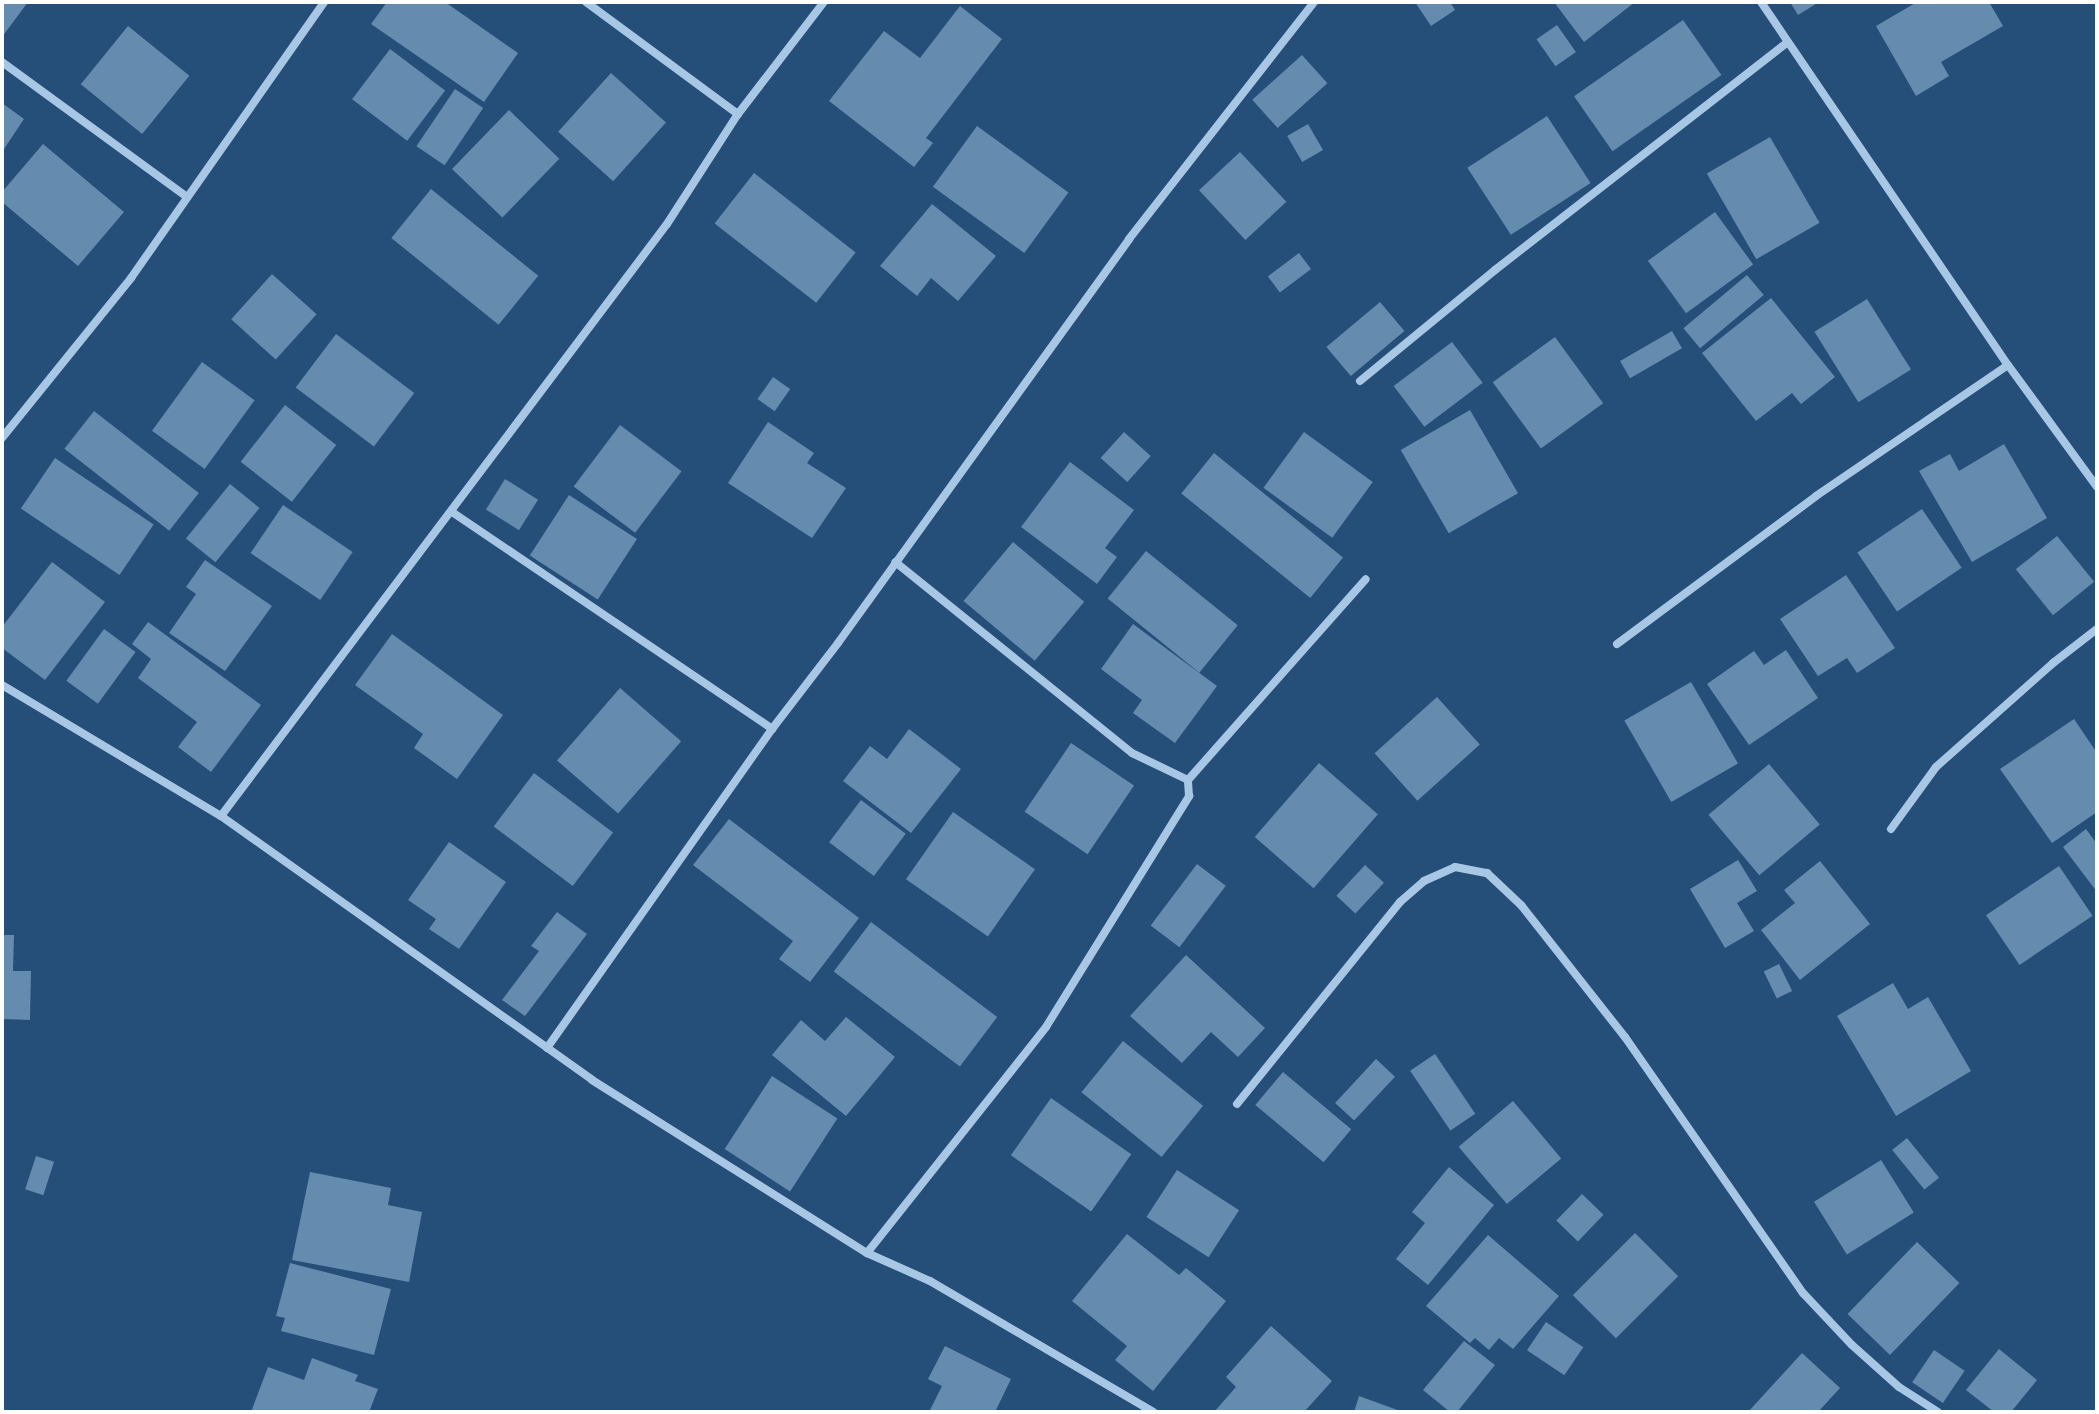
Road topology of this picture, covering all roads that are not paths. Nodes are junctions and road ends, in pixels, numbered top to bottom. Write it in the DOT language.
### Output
graph roads {
  1 [pos="324,2"];
  2 [pos="586,2"];
  3 [pos="824,2"];
  4 [pos="1314,2"];
  5 [pos="1761,2"];
  6 [pos="1788,42"];
  7 [pos="2,62"];
  8 [pos="738,114"];
  9 [pos="187,197"];
  10 [pos="2008,365"];
  11 [pos="1360,381"];
  12 [pos="2,438"];
  13 [pos="2097,487"];
  14 [pos="452,512"];
  15 [pos="895,562"];
  16 [pos="1366,579"];
  17 [pos="2097,629"];
  18 [pos="1617,644"];
  19 [pos="2,685"];
  20 [pos="772,729"];
  21 [pos="1188,780"];
  22 [pos="221,816"];
  23 [pos="1891,829"];
  24 [pos="547,1048"];
  25 [pos="1237,1104"];
  26 [pos="867,1253"];
  27 [pos="1153,1412"];
  28 [pos="1938,1412"];
  1 -- 9 [label="street"];
  2 -- 8 [label="street"];
  3 -- 8 [label="street"];
  4 -- 15 [label="street"];
  5 -- 6 [label="street"];
  6 -- 10 [label="street"];
  6 -- 11 [label="street"];
  7 -- 9 [label="street"];
  8 -- 14 [label="street"];
  9 -- 12 [label="street"];
  10 -- 13 [label="street"];
  10 -- 18 [label="street"];
  14 -- 20 [label="street"];
  14 -- 22 [label="street"];
  15 -- 20 [label="street"];
  15 -- 21 [label="street"];
  16 -- 21 [label="street"];
  17 -- 23 [label="street"];
  19 -- 22 [label="street"];
  20 -- 24 [label="street"];
  21 -- 26 [label="street"];
  22 -- 24 [label="street"];
  24 -- 26 [label="street"];
  25 -- 28 [label="street"];
  26 -- 27 [label="street"];
}
